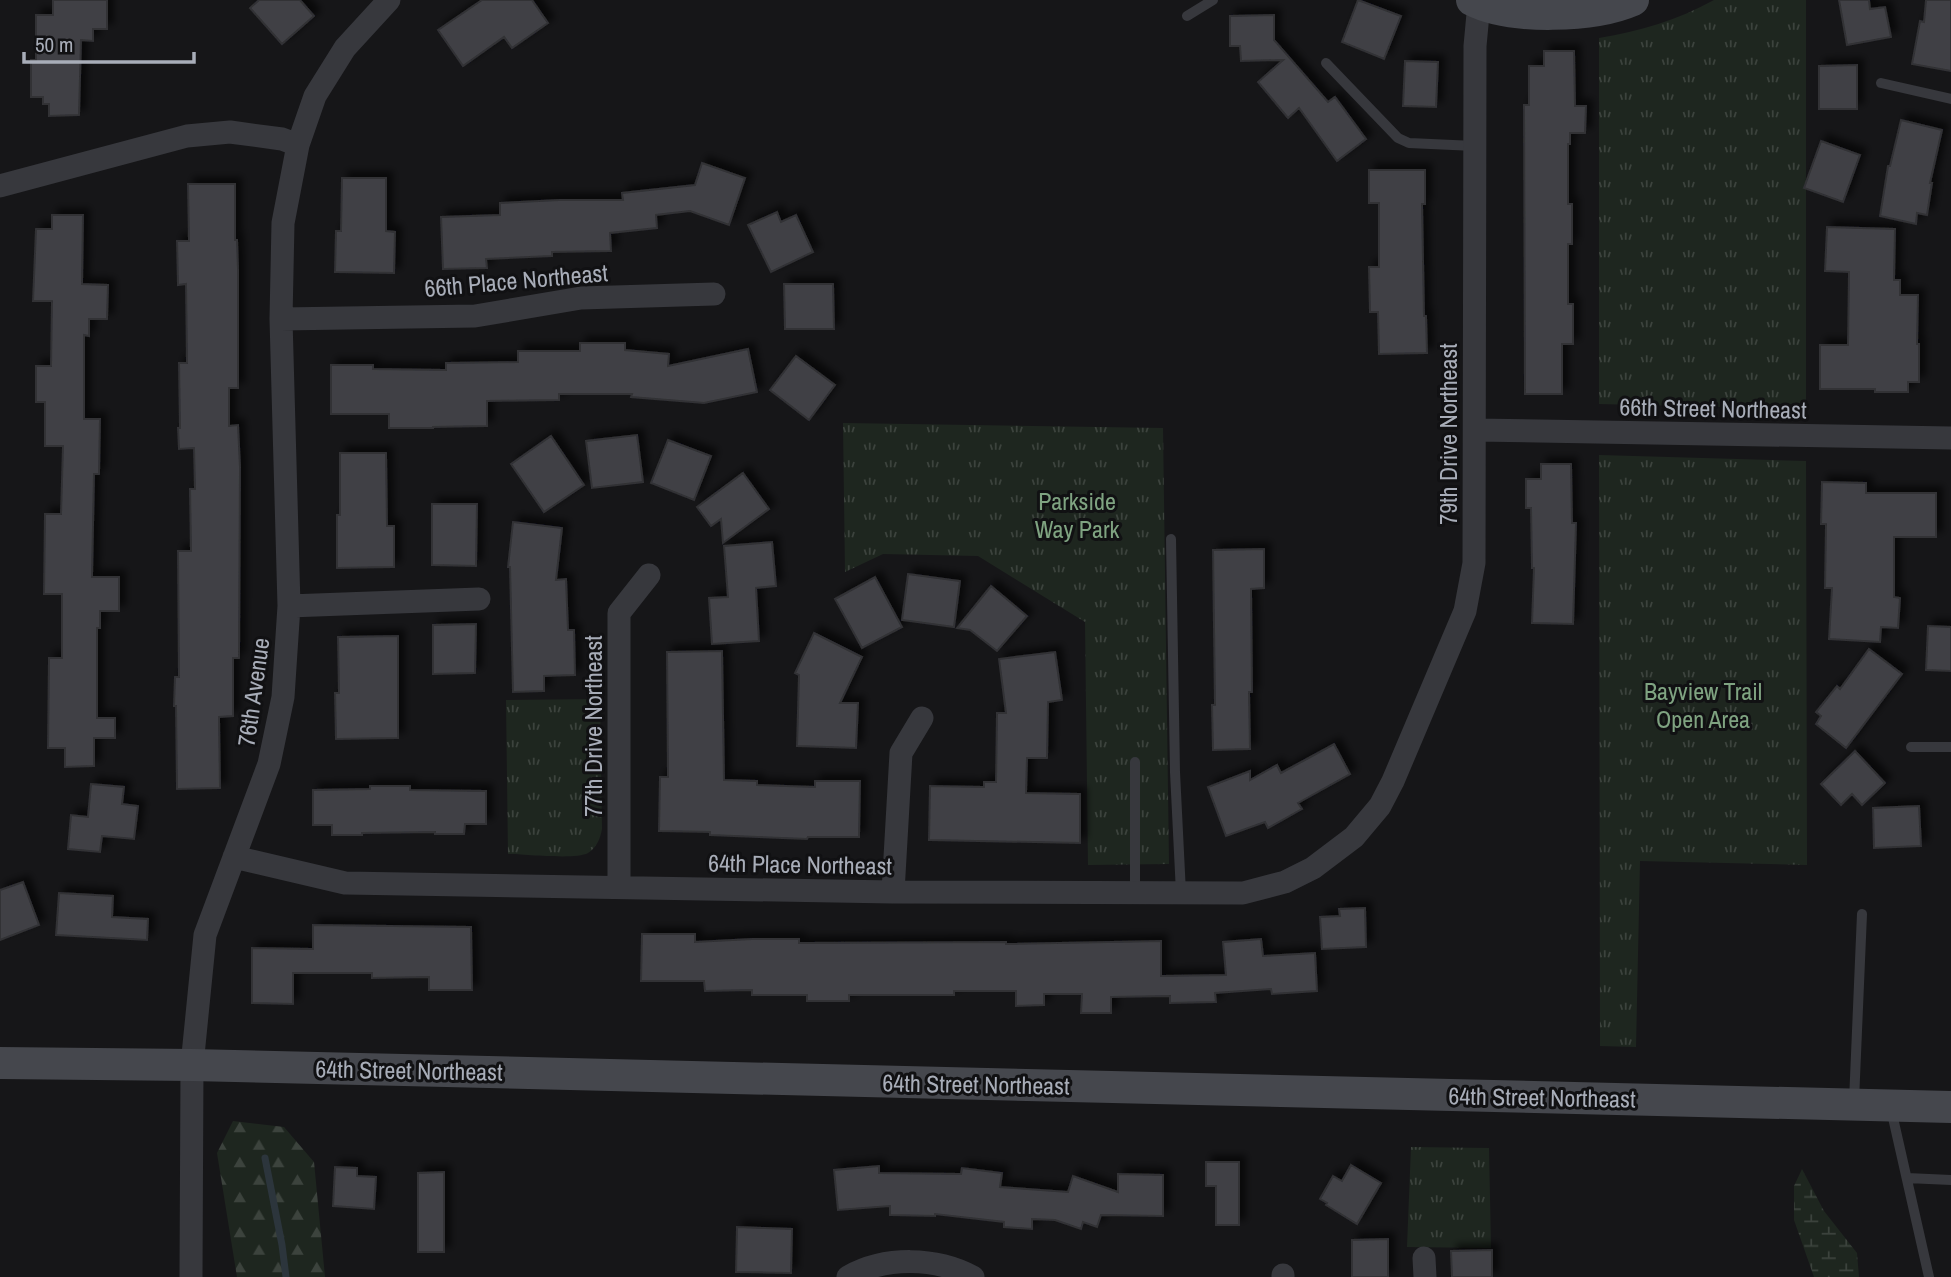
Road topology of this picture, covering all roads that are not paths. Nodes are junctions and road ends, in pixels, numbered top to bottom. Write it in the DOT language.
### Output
graph roads {
  1 [pos="389,0"];
  2 [pos="1213,0"];
  3 [pos="1633,0"];
  4 [pos="1475,2"];
  5 [pos="1187,16"];
  6 [pos="1326,63"];
  7 [pos="1881,83"];
  8 [pos="1951,99"];
  9 [pos="298,145"];
  10 [pos="1475,146"];
  11 [pos="0,186"];
  12 [pos="714,294"];
  13 [pos="281,319"];
  14 [pos="1475,430"];
  15 [pos="1951,438"];
  16 [pos="1171,539"];
  17 [pos="649,575"];
  18 [pos="479,599"];
  19 [pos="289,606"];
  20 [pos="922,718"];
  21 [pos="1911,747"];
  22 [pos="1951,747"];
  23 [pos="1135,762"];
  24 [pos="1354,837"];
  25 [pos="234,857"];
  26 [pos="619,887"];
  27 [pos="892,892"];
  28 [pos="1135,893"];
  29 [pos="1181,893"];
  30 [pos="1862,914"];
  31 [pos="0,1063"];
  32 [pos="192,1065"];
  33 [pos="1854,1104"];
  34 [pos="1890,1105"];
  35 [pos="1951,1107"];
  36 [pos="1906,1178"];
  37 [pos="1951,1180"];
  38 [pos="191,1277"];
  39 [pos="848,1277"];
  40 [pos="973,1277"];
  41 [pos="1929,1277"];
  1 -- 9 [label="street, 76th Avenue"];
  2 -- 5 [label="lane"];
  3 -- 4 [label="main road"];
  4 -- 10 [label="street, 79th Drive Northeast"];
  6 -- 10 [label="lane"];
  7 -- 8 [label="lane"];
  9 -- 11 [label="street"];
  9 -- 13 [label="street, 76th Avenue"];
  10 -- 14 [label="street, 79th Drive Northeast"];
  12 -- 13 [label="street, 66th Place Northeast"];
  13 -- 19 [label="street, 76th Avenue"];
  14 -- 15 [label="street, 66th Street Northeast"];
  14 -- 24 [label="street, 79th Drive Northeast"];
  16 -- 29 [label="lane"];
  17 -- 26 [label="street, 77th Drive Northeast"];
  18 -- 19 [label="street"];
  19 -- 25 [label="street, 76th Avenue"];
  20 -- 27 [label="street"];
  21 -- 22 [label="lane"];
  23 -- 28 [label="lane"];
  24 -- 29 [label="street, 64th Place Northeast"];
  25 -- 26 [label="street, 64th Place Northeast"];
  25 -- 32 [label="street, 76th Avenue"];
  26 -- 27 [label="street, 64th Place Northeast"];
  27 -- 28 [label="street, 64th Place Northeast"];
  28 -- 29 [label="street, 64th Place Northeast"];
  30 -- 33 [label="lane"];
  31 -- 32 [label="main road, 64th Street Northeast"];
  32 -- 33 [label="main road, 64th Street Northeast"];
  32 -- 38 [label="street, 76th Avenue"];
  33 -- 34 [label="main road, 64th Street Northeast"];
  34 -- 35 [label="main road, 64th Street Northeast"];
  34 -- 36 [label="lane"];
  36 -- 37 [label="lane"];
  36 -- 41 [label="lane"];
  39 -- 40 [label="street"];
}
